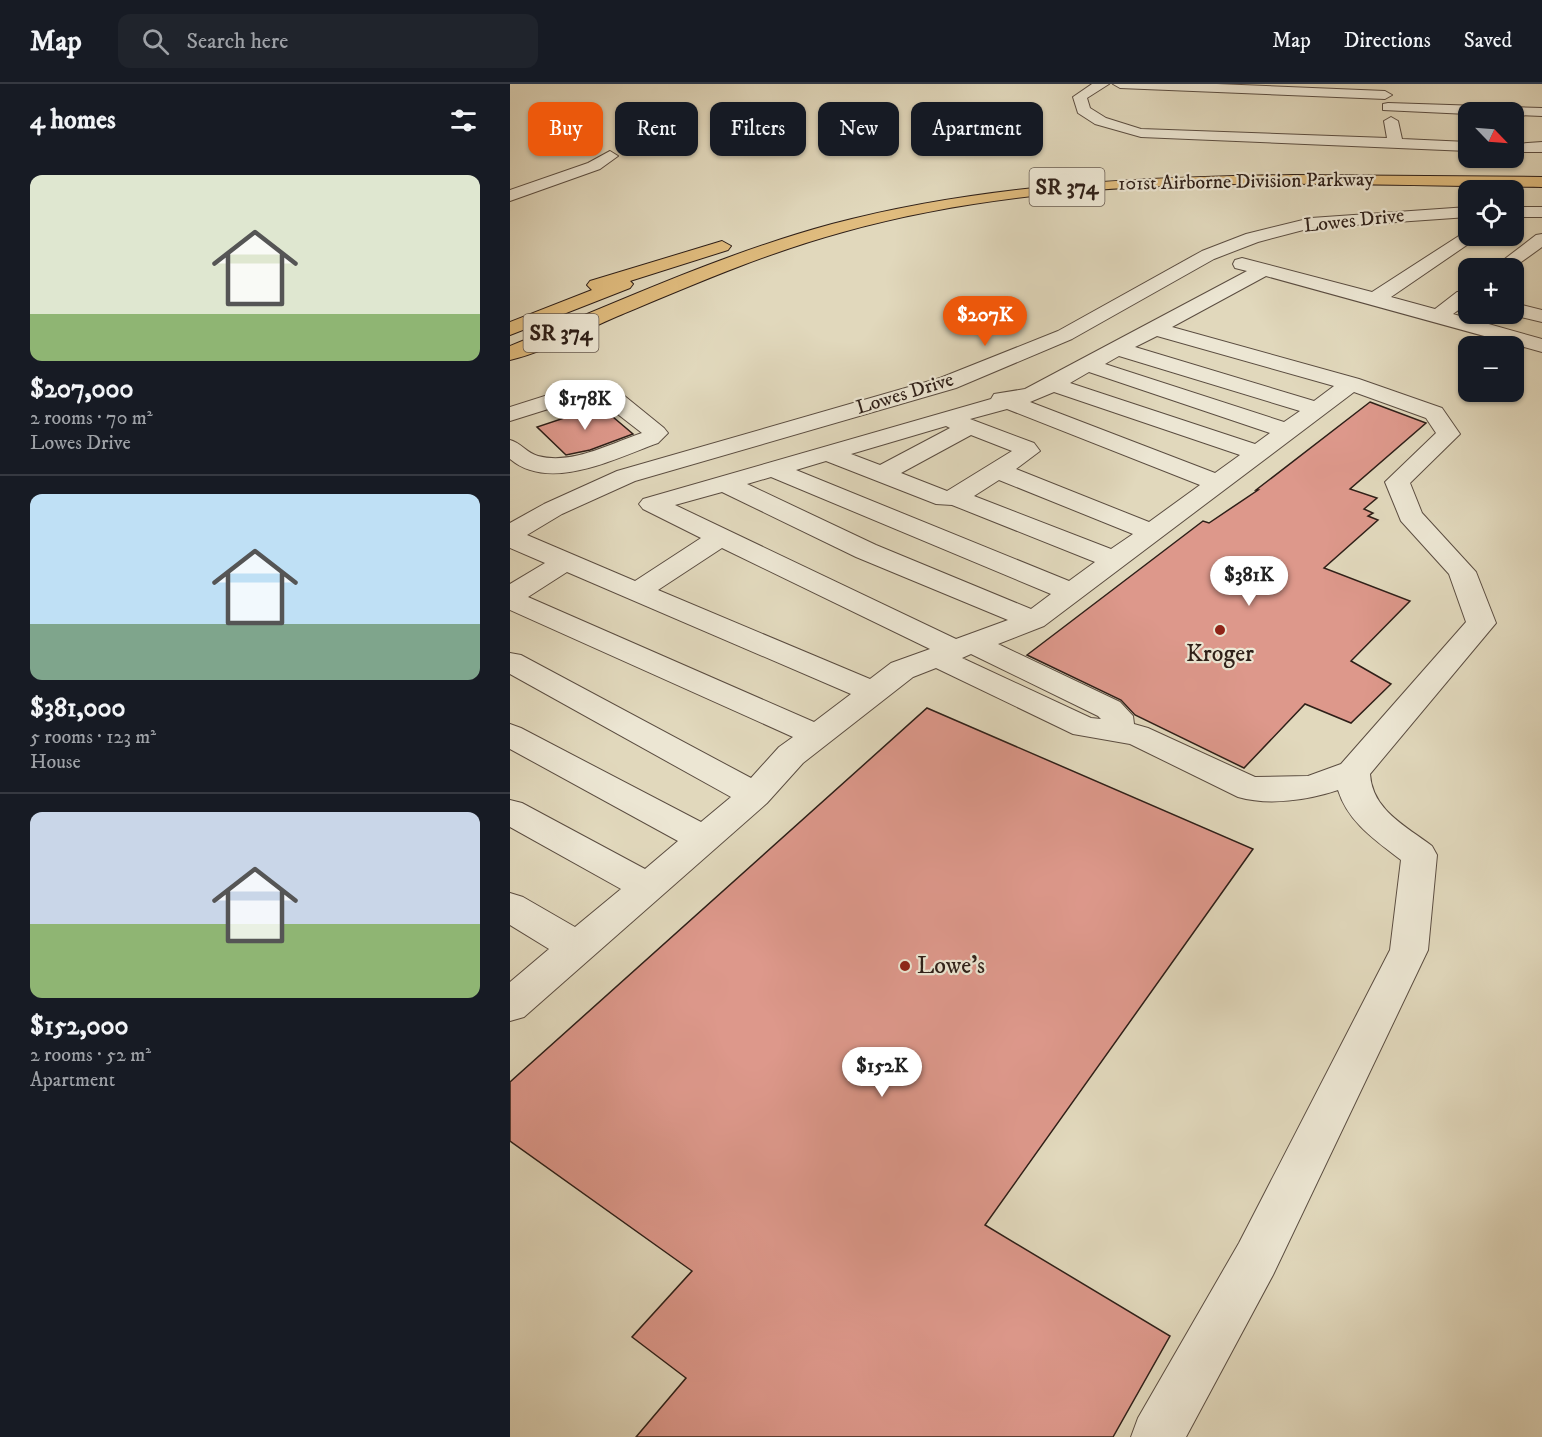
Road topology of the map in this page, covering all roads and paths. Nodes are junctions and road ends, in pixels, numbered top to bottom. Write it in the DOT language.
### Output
graph roads {
  1 [pos="1102,84"];
  2 [pos="1120,84"];
  3 [pos="1386,95"];
  4 [pos="1536,112"];
  5 [pos="1539,128"];
  6 [pos="1395,143"];
  7 [pos="1458,146"];
  8 [pos="1542,147"];
  9 [pos="1524,148"];
  10 [pos="610,156"];
  11 [pos="1542,170"];
  12 [pos="1542,182"];
  13 [pos="510,196"];
  14 [pos="1524,212"];
  15 [pos="1542,212"];
  16 [pos="1458,213"];
  17 [pos="789,225"];
  18 [pos="1524,234"];
  19 [pos="1542,239"];
  20 [pos="741,240"];
  21 [pos="1458,245"];
  22 [pos="722,246"];
  23 [pos="1208,255"];
  24 [pos="1516,258"];
  25 [pos="1263,270"];
  26 [pos="1375,299"];
  27 [pos="1458,302"];
  28 [pos="1524,312"];
  29 [pos="510,315"];
  30 [pos="1438,316"];
  31 [pos="1542,316"];
  32 [pos="510,328"];
  33 [pos="1156,329"];
  34 [pos="1542,346"];
  35 [pos="1119,349"];
  36 [pos="510,356"];
  37 [pos="1088,365"];
  38 [pos="948,383"];
  39 [pos="1052,384"];
  40 [pos="1350,384"];
  41 [pos="1008,401"];
  42 [pos="1317,409"];
  43 [pos="510,414"];
  44 [pos="959,422"];
  45 [pos="1287,431"];
  46 [pos="628,446"];
  47 [pos="510,447"];
  48 [pos="827,453"];
  49 [pos="1258,453"];
  50 [pos="658,466"];
  51 [pos="772,469"];
  52 [pos="997,470"];
  53 [pos="880,475"];
  54 [pos="724,483"];
  55 [pos="1218,483"];
  56 [pos="954,497"];
  57 [pos="1152,532"];
  58 [pos="510,534"];
  59 [pos="721,537"];
  60 [pos="510,538"];
  61 [pos="1114,560"];
  62 [pos="565,562"];
  63 [pos="636,592"];
  64 [pos="1071,592"];
  65 [pos="510,597"];
  66 [pos="1034,620"];
  67 [pos="955,650"];
  68 [pos="510,662"];
  69 [pos="873,692"];
  70 [pos="510,735"];
  71 [pos="816,735"];
  72 [pos="1353,772"];
  73 [pos="755,795"];
  74 [pos="510,812"];
  75 [pos="703,839"];
  76 [pos="648,887"];
  77 [pos="510,907"];
  78 [pos="577,947"];
  79 [pos="510,1005"];
  80 [pos="1156,1437"];
  1 -- 6 [label="street"];
  2 -- 3 [label="street"];
  3 -- 4 [label="street"];
  3 -- 6 [label="street"];
  4 -- 5 [label="street"];
  6 -- 7 [label="street"];
  8 -- 9 [label="street"];
  10 -- 13 [label="street"];
  11 -- 17 [label="highway, 101st Airborne Division Parkway / SR 374"];
  12 -- 36 [label="highway, 101st Airborne Division Parkway / SR 374"];
  14 -- 15 [label="street"];
  16 -- 23 [label="street, Lowes Drive"];
  18 -- 19 [label="street"];
  19 -- 24 [label="street"];
  20 -- 22 [label="highway, SR 374"];
  21 -- 26 [label="street"];
  22 -- 29 [label="highway"];
  22 -- 32 [label="highway, SR 374"];
  23 -- 25 [label="street"];
  23 -- 38 [label="street, Lowes Drive"];
  25 -- 26 [label="street"];
  25 -- 33 [label="street"];
  26 -- 30 [label="street"];
  27 -- 30 [label="street"];
  28 -- 31 [label="street"];
  30 -- 34 [label="street"];
  33 -- 35 [label="street"];
  33 -- 40 [label="street"];
  35 -- 37 [label="street"];
  35 -- 42 [label="street"];
  37 -- 39 [label="street"];
  37 -- 45 [label="street"];
  38 -- 41 [label="street"];
  38 -- 50 [label="street, Lowes Drive"];
  39 -- 41 [label="street"];
  39 -- 49 [label="street"];
  40 -- 42 [label="street"];
  40 -- 72 [label="street"];
  41 -- 44 [label="street"];
  41 -- 55 [label="street"];
  42 -- 45 [label="street"];
  43 -- 46 [label="street"];
  44 -- 48 [label="street"];
  44 -- 52 [label="street"];
  44 -- 53 [label="street"];
  45 -- 49 [label="street"];
  46 -- 47 [label="street"];
  46 -- 50 [label="street"];
  48 -- 51 [label="street"];
  48 -- 53 [label="street"];
  49 -- 55 [label="street"];
  50 -- 58 [label="street, Lowes Drive"];
  51 -- 54 [label="street"];
  51 -- 64 [label="street"];
  52 -- 56 [label="street"];
  52 -- 57 [label="street"];
  53 -- 56 [label="street"];
  54 -- 59 [label="street"];
  54 -- 66 [label="street"];
  55 -- 57 [label="street"];
  56 -- 61 [label="street"];
  57 -- 61 [label="street"];
  59 -- 63 [label="street"];
  59 -- 67 [label="street"];
  60 -- 62 [label="street"];
  61 -- 64 [label="street"];
  62 -- 63 [label="street"];
  62 -- 65 [label="street"];
  63 -- 69 [label="street"];
  64 -- 66 [label="street"];
  65 -- 71 [label="street"];
  66 -- 67 [label="street"];
  67 -- 69 [label="street"];
  67 -- 72 [label="street"];
  68 -- 73 [label="street"];
  69 -- 71 [label="street"];
  70 -- 75 [label="street"];
  71 -- 73 [label="street"];
  72 -- 80 [label="street"];
  73 -- 75 [label="street"];
  74 -- 76 [label="street"];
  75 -- 76 [label="street"];
  76 -- 78 [label="street"];
  77 -- 78 [label="street"];
  78 -- 79 [label="street"];
}
